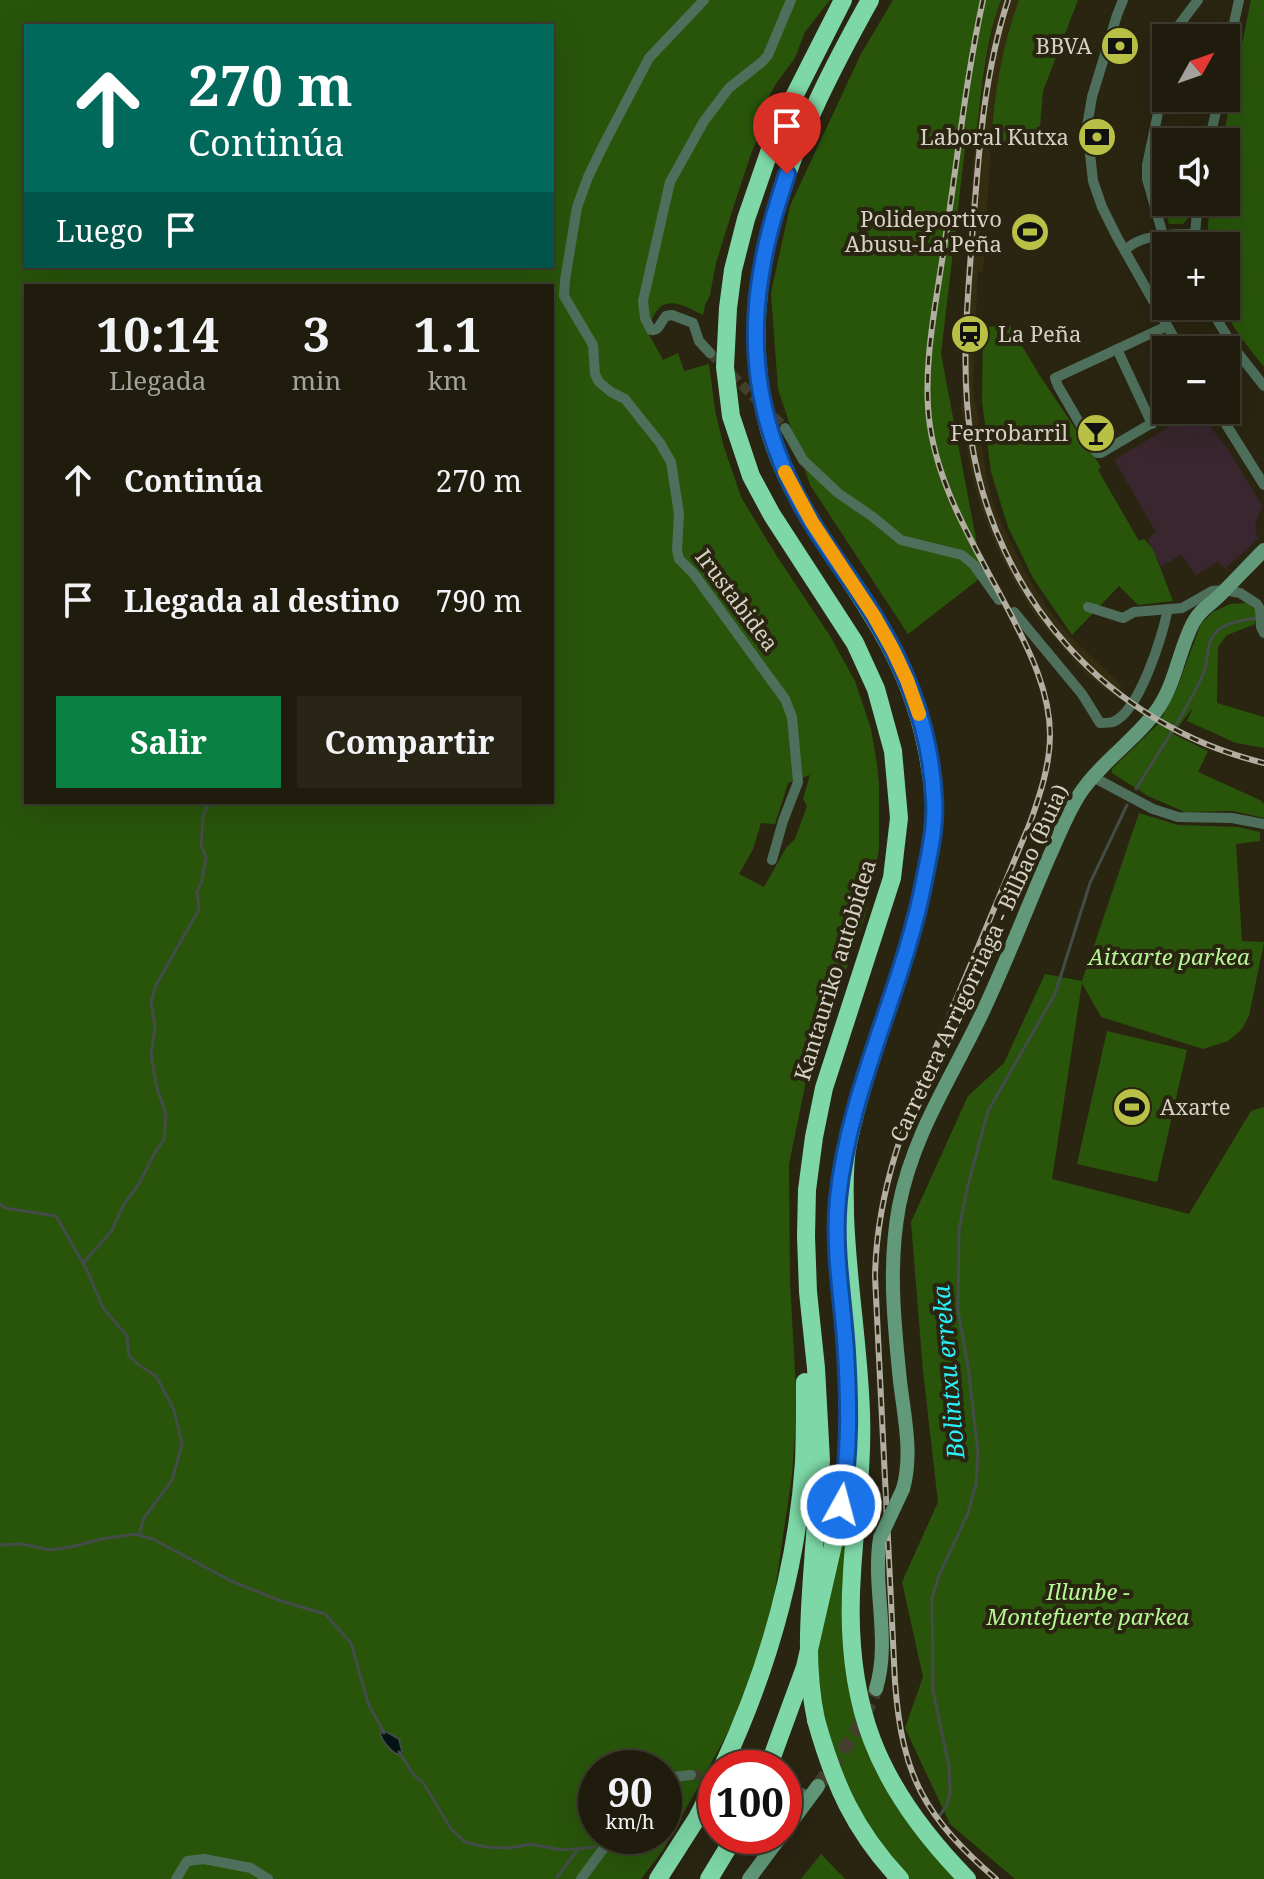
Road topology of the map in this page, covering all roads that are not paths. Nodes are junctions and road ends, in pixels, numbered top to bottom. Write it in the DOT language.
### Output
graph roads {
  1 [pos="704,0"];
  2 [pos="791,0"];
  3 [pos="870,0"];
  4 [pos="878,0"];
  5 [pos="1123,0"];
  6 [pos="1198,0"];
  7 [pos="1239,0"];
  8 [pos="842,5"];
  9 [pos="1180,24"];
  10 [pos="1234,24"];
  11 [pos="854,31"];
  12 [pos="1158,112"];
  13 [pos="1162,232"];
  14 [pos="1152,238"];
  15 [pos="1125,251"];
  16 [pos="1217,320"];
  17 [pos="1167,326"];
  18 [pos="1173,336"];
  19 [pos="1117,349"];
  20 [pos="710,353"];
  21 [pos="1264,386"];
  22 [pos="1152,424"];
  23 [pos="1226,424"];
  24 [pos="785,428"];
  25 [pos="1264,485"];
  26 [pos="1264,550"];
  27 [pos="1234,587"];
  28 [pos="999,600"];
  29 [pos="1088,607"];
  30 [pos="1168,609"];
  31 [pos="1014,612"];
  32 [pos="1264,633"];
  33 [pos="1093,777"];
  34 [pos="1264,824"];
  35 [pos="772,860"];
  36 [pos="845,1159"];
  37 [pos="808,1292"];
  38 [pos="876,1689"];
  39 [pos="729,1750"];
  40 [pos="775,1750"];
  41 [pos="691,1775"];
  42 [pos="682,1776"];
  43 [pos="802,1789"];
  44 [pos="814,1792"];
  45 [pos="802,1808"];
  46 [pos="698,1814"];
  47 [pos="599,1854"];
  48 [pos="724,1854"];
  49 [pos="767,1854"];
  50 [pos="176,1879"];
  51 [pos="268,1879"];
  52 [pos="581,1879"];
  53 [pos="658,1879"];
  54 [pos="709,1879"];
  55 [pos="749,1879"];
  56 [pos="900,1879"];
  57 [pos="967,1879"];
  1 -- 35 [label="street, Irustabidea"];
  2 -- 20 [label="street"];
  3 -- 11 [label="highway"];
  4 -- 11 [label="highway"];
  5 -- 15 [label="street"];
  6 -- 9 [label="street"];
  7 -- 10 [label="street"];
  8 -- 37 [label="highway, Kantauriko autobidea"];
  11 -- 36 [label="highway"];
  12 -- 13 [label="street"];
  14 -- 15 [label="street"];
  15 -- 17 [label="street"];
  16 -- 21 [label="street"];
  17 -- 18 [label="street"];
  17 -- 19 [label="street"];
  19 -- 22 [label="street"];
  19 -- 22 [label="street"];
  23 -- 25 [label="street"];
  24 -- 28 [label="street"];
  26 -- 27 [label="street, Carretera Arrigorriaga - Bilbao (Buia)"];
  27 -- 30 [label="street"];
  27 -- 32 [label="street"];
  27 -- 33 [label="street, Carretera Arrigorriaga - Bilbao (Buia)"];
  29 -- 30 [label="street"];
  30 -- 31 [label="street"];
  33 -- 34 [label="street"];
  33 -- 38 [label="street, Carretera Arrigorriaga - Bilbao (Buia), bridge"];
  36 -- 40 [label="highway"];
  36 -- 57 [label="highway"];
  37 -- 39 [label="highway"];
  37 -- 56 [label="highway, Kantauriko autobidea, bridge"];
  41 -- 42 [label="street"];
  43 -- 44 [label="street"];
  44 -- 45 [label="street"];
  46 -- 53 [label="highway"];
  47 -- 52 [label="street"];
  48 -- 54 [label="highway"];
  49 -- 55 [label="street"];
  50 -- 51 [label="street"];
}
